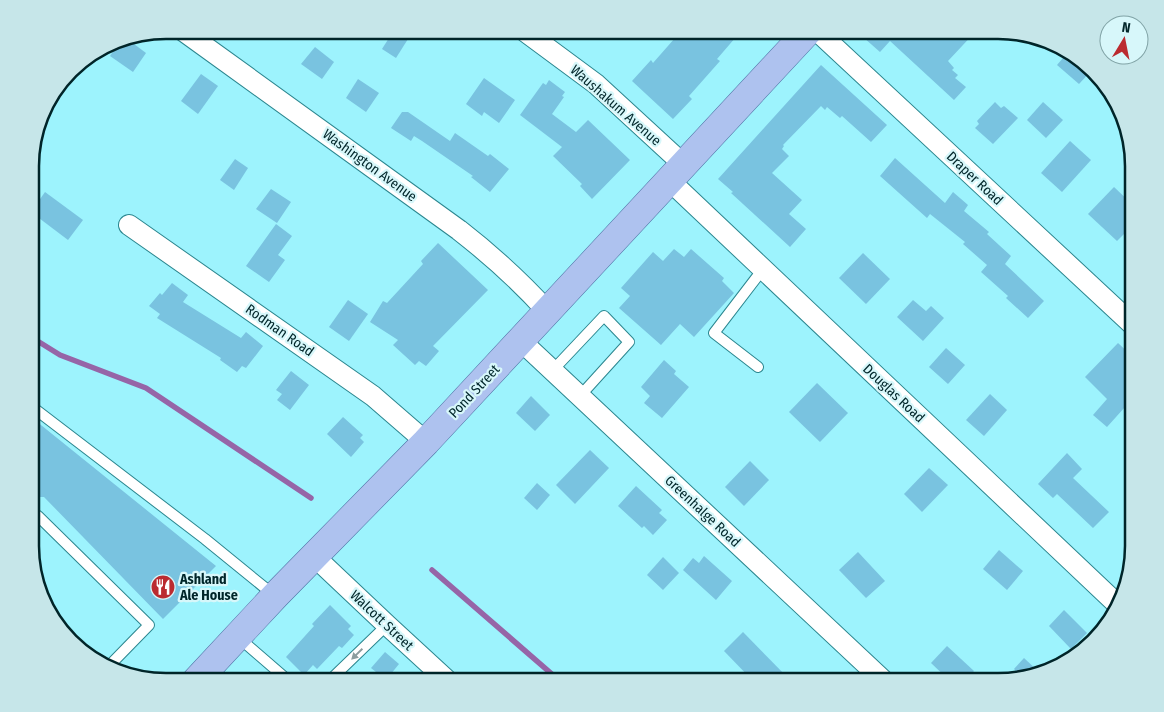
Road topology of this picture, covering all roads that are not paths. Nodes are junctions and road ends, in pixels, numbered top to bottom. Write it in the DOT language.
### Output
graph roads {
  1 [pos="194,39"];
  2 [pos="535,39"];
  3 [pos="801,39"];
  4 [pos="826,39"];
  5 [pos="677,173"];
  6 [pos="129,225"];
  7 [pos="763,269"];
  8 [pos="547,311"];
  9 [pos="1125,318"];
  10 [pos="521,341"];
  11 [pos="758,367"];
  12 [pos="553,370"];
  13 [pos="580,396"];
  14 [pos="39,412"];
  15 [pos="426,442"];
  16 [pos="39,517"];
  17 [pos="315,557"];
  18 [pos="275,596"];
  19 [pos="1113,601"];
  20 [pos="387,625"];
  21 [pos="238,637"];
  22 [pos="113,662"];
  23 [pos="203,673"];
  24 [pos="280,673"];
  25 [pos="337,673"];
  26 [pos="439,673"];
  27 [pos="875,673"];
  1 -- 8 [label="street, Washington Avenue"];
  2 -- 5 [label="street, Waushakum Avenue"];
  3 -- 5 [label="main road, Pond Street"];
  4 -- 9 [label="street, Draper Road"];
  5 -- 7 [label="street, Douglas Road"];
  5 -- 8 [label="main road, Pond Street"];
  6 -- 15 [label="street, Rodman Road"];
  7 -- 11 [label="lane"];
  7 -- 19 [label="street, Douglas Road"];
  8 -- 10 [label="main road, Pond Street"];
  10 -- 12 [label="street, Greenhalge Road"];
  10 -- 15 [label="main road, Pond Street"];
  12 -- 13 [label="street, Greenhalge Road"];
  12 -- 13 [label="lane"];
  13 -- 27 [label="street, Greenhalge Road"];
  14 -- 18 [label="lane"];
  15 -- 17 [label="main road, Pond Street"];
  16 -- 22 [label="lane"];
  17 -- 18 [label="main road, Pond Street"];
  17 -- 20 [label="street, Walcott Street"];
  18 -- 21 [label="main road, Pond Street"];
  20 -- 25 [label="lane, one-way"];
  20 -- 26 [label="street, Walcott Street"];
  21 -- 23 [label="main road, Pond Street"];
  21 -- 24 [label="lane"];
}
